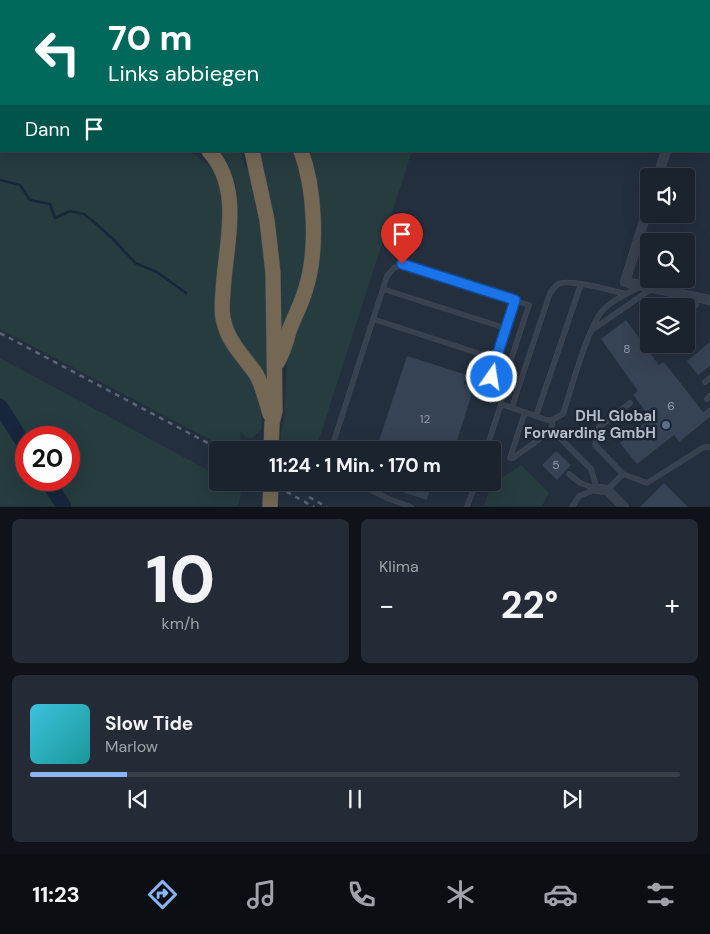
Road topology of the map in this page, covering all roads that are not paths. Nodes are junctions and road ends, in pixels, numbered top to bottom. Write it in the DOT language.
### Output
graph roads {
  1 [pos="196,152"];
  2 [pos="210,152"];
  3 [pos="666,152"];
  4 [pos="302,153"];
  5 [pos="253,158"];
  6 [pos="661,168"];
  7 [pos="223,176"];
  8 [pos="643,223"];
  9 [pos="581,284"];
  10 [pos="638,285"];
  11 [pos="652,288"];
  12 [pos="383,289"];
  13 [pos="626,294"];
  14 [pos="697,298"];
  15 [pos="515,300"];
  16 [pos="710,300"];
  17 [pos="695,306"];
  18 [pos="373,319"];
  19 [pos="505,328"];
  20 [pos="591,331"];
  21 [pos="496,359"];
  22 [pos="275,367"];
  23 [pos="500,393"];
  24 [pos="630,403"];
  25 [pos="501,404"];
  26 [pos="512,408"];
  27 [pos="525,412"];
  28 [pos="536,416"];
  29 [pos="552,420"];
  30 [pos="552,430"];
  31 [pos="272,436"];
  32 [pos="334,441"];
  33 [pos="489,441"];
  34 [pos="710,447"];
  35 [pos="569,474"];
  36 [pos="623,474"];
  37 [pos="597,489"];
  38 [pos="607,490"];
  39 [pos="270,491"];
  40 [pos="373,491"];
  41 [pos="473,491"];
  42 [pos="270,506"];
  43 [pos="411,506"];
  44 [pos="467,506"];
  45 [pos="572,506"];
  46 [pos="624,506"];
  1 -- 7 [label="highway"];
  2 -- 7 [label="highway"];
  3 -- 6 [label="street"];
  4 -- 22 [label="highway"];
  5 -- 22 [label="highway"];
  7 -- 31 [label="highway"];
  8 -- 10 [label="street"];
  9 -- 13 [label="lane"];
  9 -- 26 [label="lane"];
  9 -- 28 [label="lane"];
  10 -- 13 [label="lane"];
  11 -- 14 [label="street"];
  11 -- 20 [label="lane"];
  12 -- 15 [label="lane"];
  12 -- 18 [label="lane"];
  12 -- 19 [label="lane"];
  13 -- 20 [label="lane"];
  14 -- 16 [label="street"];
  14 -- 17 [label="lane"];
  15 -- 19 [label="lane"];
  15 -- 23 [label="lane"];
  18 -- 21 [label="lane"];
  18 -- 32 [label="lane"];
  19 -- 21 [label="lane"];
  20 -- 29 [label="lane"];
  21 -- 23 [label="lane"];
  22 -- 31 [label="highway"];
  23 -- 25 [label="lane"];
  24 -- 36 [label="lane"];
  25 -- 26 [label="lane"];
  25 -- 33 [label="lane"];
  26 -- 27 [label="lane"];
  27 -- 28 [label="lane"];
  27 -- 30 [label="lane"];
  28 -- 29 [label="lane"];
  29 -- 30 [label="lane"];
  30 -- 37 [label="lane"];
  34 -- 36 [label="lane"];
  35 -- 37 [label="lane"];
  36 -- 38 [label="lane"];
  37 -- 38 [label="street"];
  37 -- 45 [label="lane"];
  38 -- 46 [label="street"];
  39 -- 42 [label="highway, bridge"];
  40 -- 43 [label="lane"];
  41 -- 44 [label="lane"];
}
